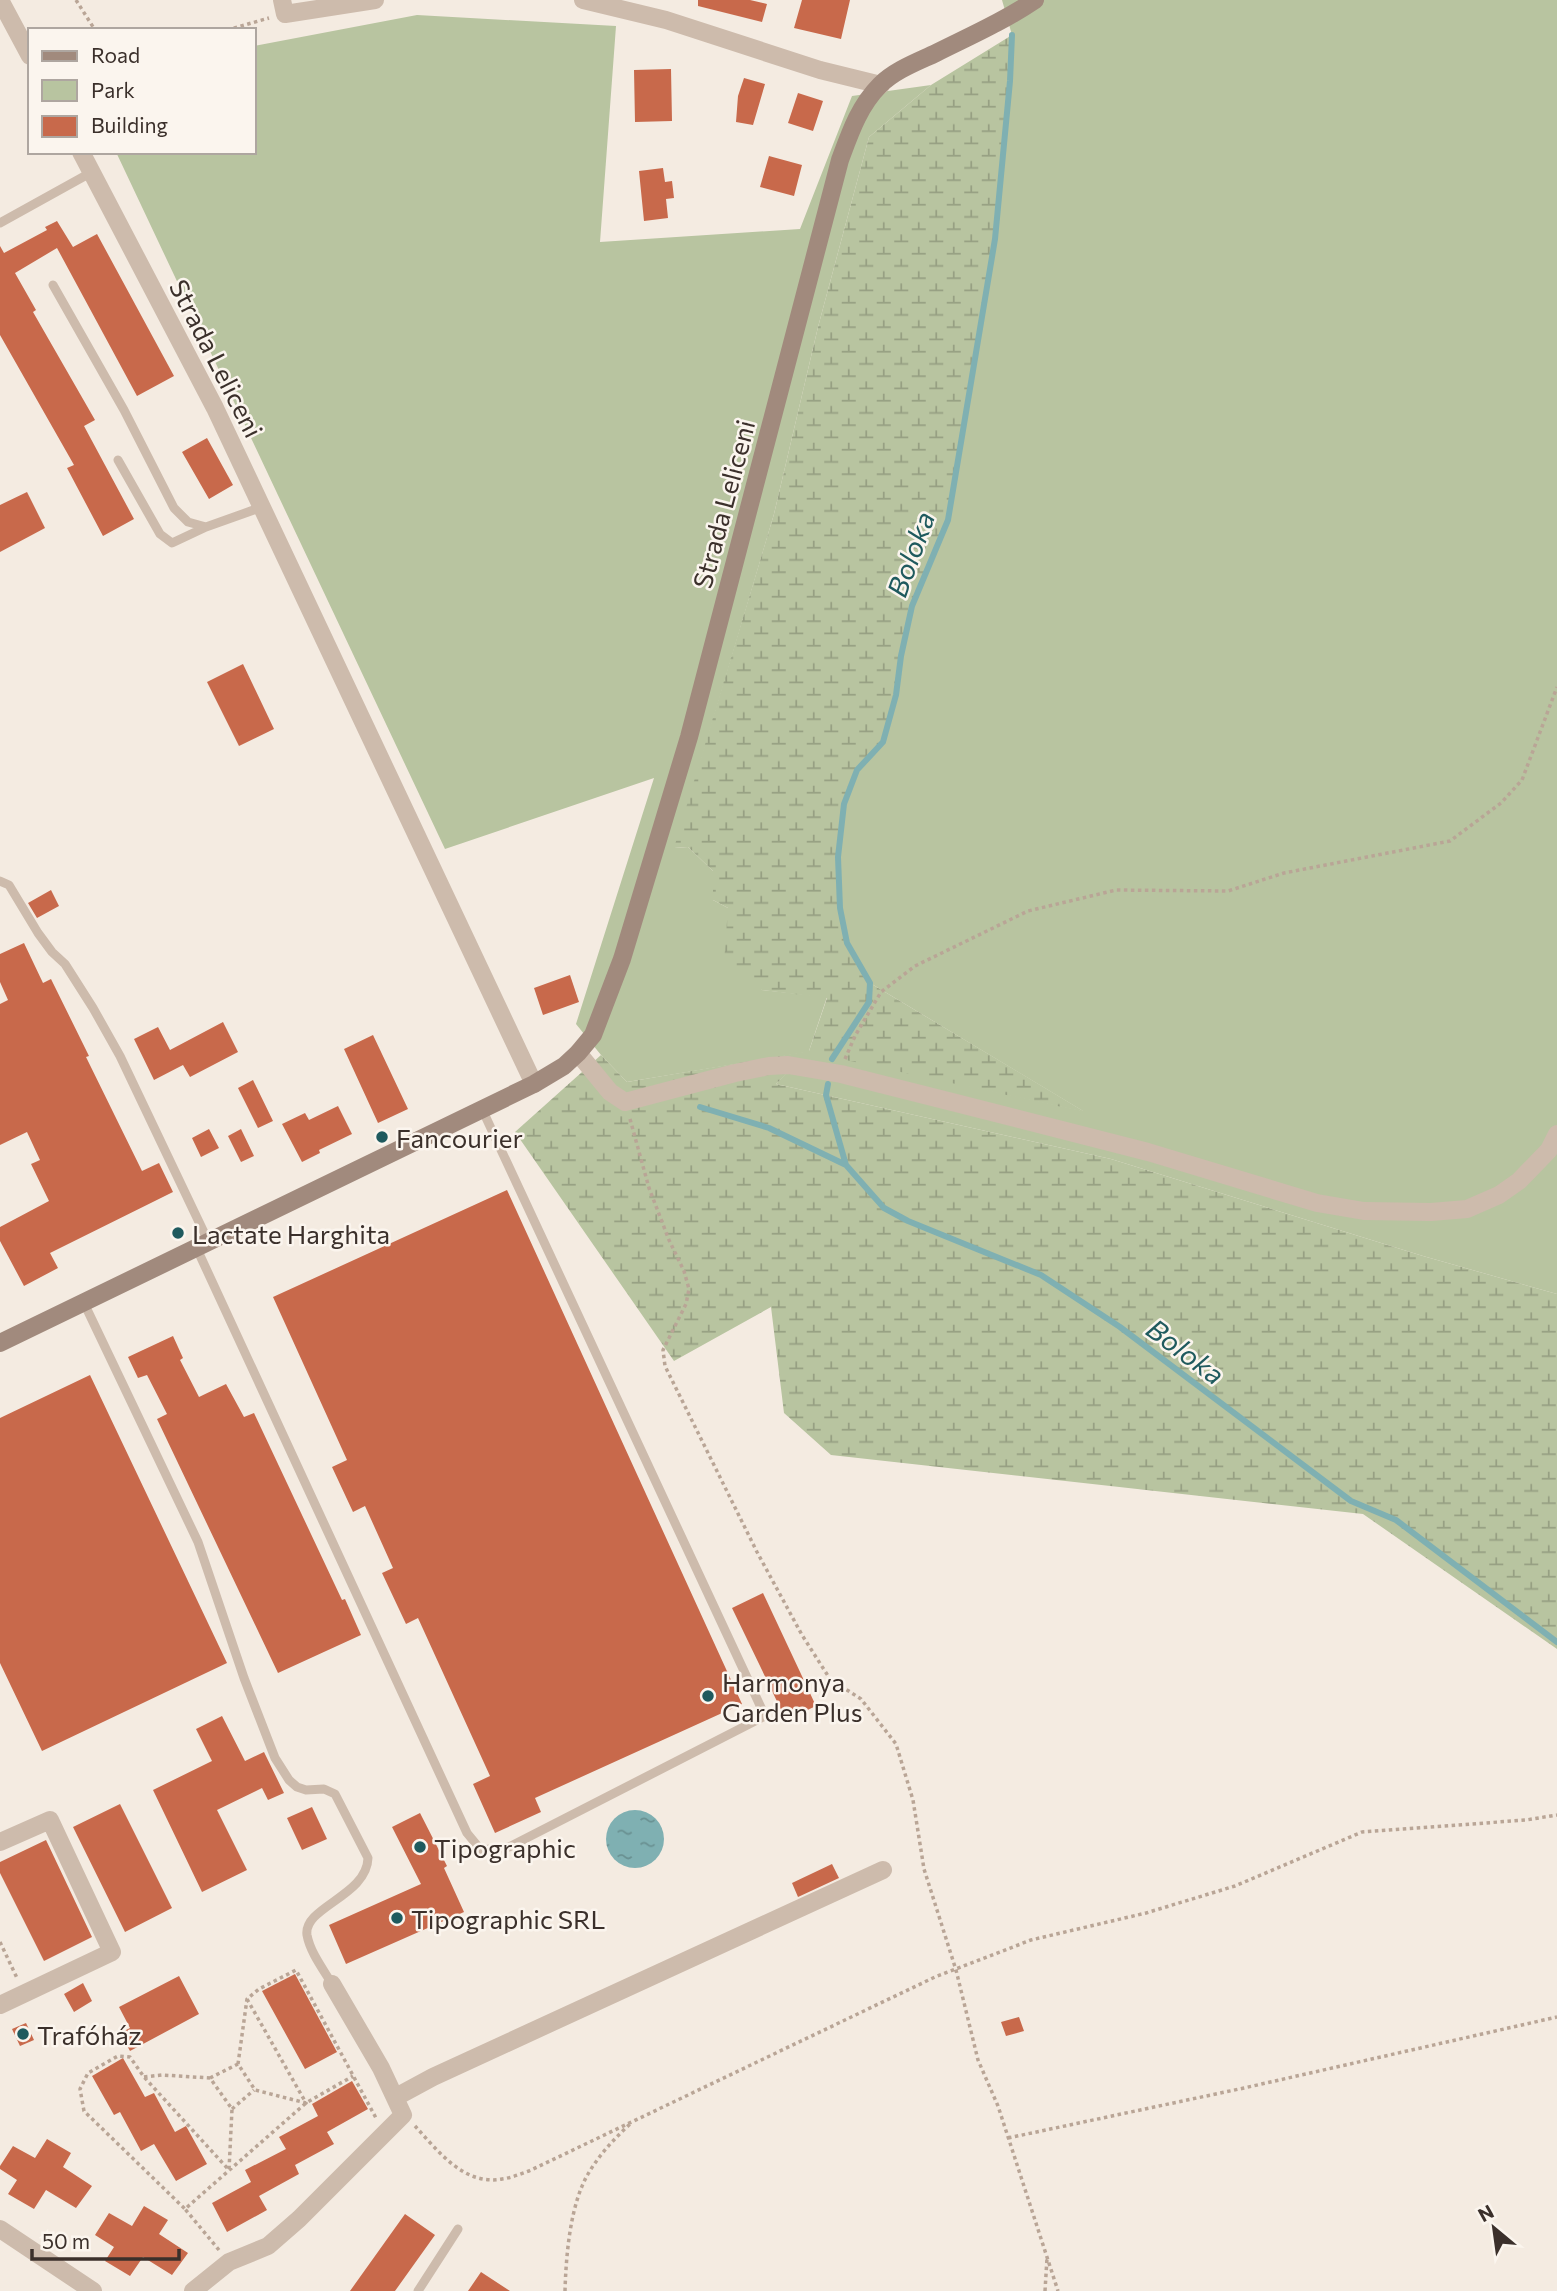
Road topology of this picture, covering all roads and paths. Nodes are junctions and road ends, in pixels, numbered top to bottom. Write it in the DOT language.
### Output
graph roads {
  1 [pos="0,0"];
  2 [pos="76,0"];
  3 [pos="375,0"];
  4 [pos="583,0"];
  5 [pos="1035,0"];
  6 [pos="284,7"];
  7 [pos="93,28"];
  8 [pos="232,28"];
  9 [pos="28,52"];
  10 [pos="881,85"];
  11 [pos="82,154"];
  12 [pos="92,172"];
  13 [pos="0,223"];
  14 [pos="52,285"];
  15 [pos="118,460"];
  16 [pos="262,507"];
  17 [pos="206,527"];
  18 [pos="1557,687"];
  19 [pos="0,881"];
  20 [pos="578,1053"];
  21 [pos="841,1074"];
  22 [pos="534,1084"];
  23 [pos="625,1102"];
  24 [pos="482,1109"];
  25 [pos="1557,1134"];
  26 [pos="203,1246"];
  27 [pos="85,1303"];
  28 [pos="0,1343"];
  29 [pos="1557,1815"];
  30 [pos="0,1842"];
  31 [pos="883,1870"];
  32 [pos="0,1942"];
  33 [pos="956,1970"];
  34 [pos="332,1984"];
  35 [pos="24,1993"];
  36 [pos="247,1999"];
  37 [pos="0,2005"];
  38 [pos="1557,2017"];
  39 [pos="238,2064"];
  40 [pos="353,2076"];
  41 [pos="144,2077"];
  42 [pos="210,2078"];
  43 [pos="255,2090"];
  44 [pos="396,2097"];
  45 [pos="306,2104"];
  46 [pos="232,2109"];
  47 [pos="403,2115"];
  48 [pos="634,2120"];
  49 [pos="377,2121"];
  50 [pos="1008,2138"];
  51 [pos="229,2171"];
  52 [pos="185,2209"];
  53 [pos="0,2229"];
  54 [pos="458,2229"];
  55 [pos="1046,2252"];
  56 [pos="229,2262"];
  57 [pos="93,2291"];
  58 [pos="193,2291"];
  59 [pos="418,2291"];
  60 [pos="565,2291"];
  61 [pos="1045,2291"];
  62 [pos="1058,2291"];
  1 -- 9 [label="street"];
  2 -- 7 [label="path"];
  3 -- 6 [label="street"];
  4 -- 10 [label="street"];
  5 -- 10 [label="main road, Strada Leliceni"];
  6 -- 8 [label="path"];
  10 -- 20 [label="main road, Strada Leliceni"];
  11 -- 12 [label="street, Strada Leliceni"];
  12 -- 13 [label="lane"];
  12 -- 16 [label="street, Strada Leliceni"];
  14 -- 17 [label="lane"];
  15 -- 17 [label="lane"];
  16 -- 17 [label="lane"];
  16 -- 22 [label="street, Strada Leliceni"];
  18 -- 21 [label="path"];
  19 -- 26 [label="lane"];
  20 -- 22 [label="main road, Strada Leliceni"];
  20 -- 23 [label="street"];
  21 -- 23 [label="street"];
  21 -- 25 [label="street"];
  22 -- 24 [label="main road, Strada Leliceni"];
  23 -- 33 [label="path"];
  24 -- 26 [label="main road, Strada Leliceni"];
  24 -- 26 [label="lane"];
  26 -- 27 [label="main road, Strada Leliceni"];
  27 -- 28 [label="main road, Strada Leliceni"];
  27 -- 34 [label="lane"];
  29 -- 33 [label="path"];
  30 -- 35 [label="street"];
  31 -- 44 [label="street"];
  32 -- 35 [label="path"];
  33 -- 48 [label="path"];
  33 -- 50 [label="path"];
  34 -- 44 [label="street"];
  35 -- 37 [label="street"];
  36 -- 39 [label="path"];
  36 -- 40 [label="path"];
  36 -- 45 [label="path"];
  38 -- 50 [label="path"];
  39 -- 42 [label="path"];
  39 -- 43 [label="path"];
  40 -- 45 [label="path"];
  40 -- 49 [label="path"];
  41 -- 42 [label="path"];
  41 -- 51 [label="path"];
  41 -- 52 [label="path"];
  42 -- 46 [label="path"];
  43 -- 45 [label="path"];
  43 -- 46 [label="path"];
  44 -- 47 [label="street"];
  45 -- 51 [label="path"];
  46 -- 51 [label="path"];
  47 -- 48 [label="path"];
  47 -- 56 [label="street"];
  48 -- 60 [label="path"];
  50 -- 55 [label="path"];
  51 -- 52 [label="path"];
  52 -- 56 [label="path"];
  53 -- 57 [label="street"];
  54 -- 59 [label="lane"];
  55 -- 61 [label="path"];
  55 -- 62 [label="path"];
  56 -- 58 [label="street"];
}
